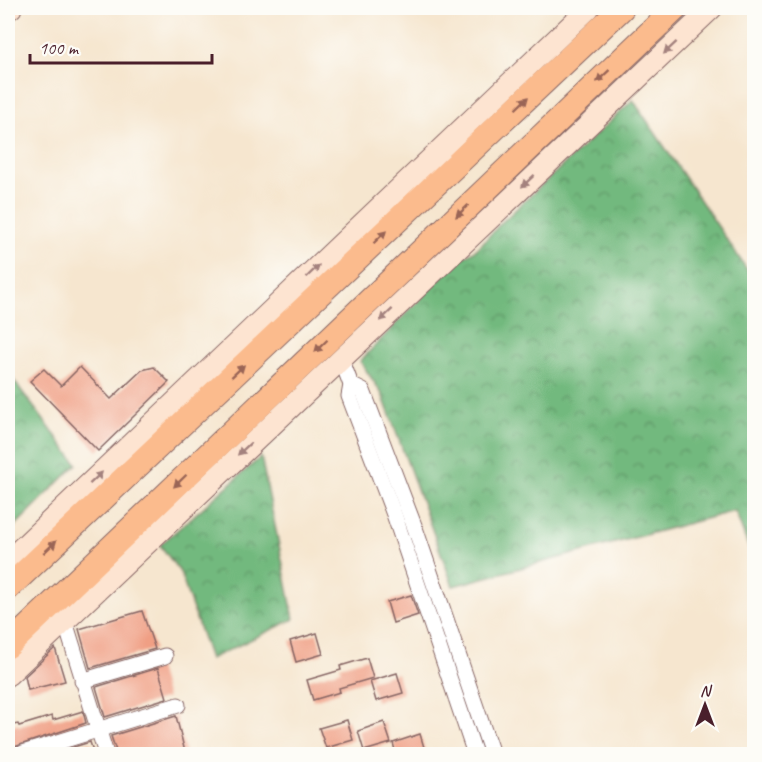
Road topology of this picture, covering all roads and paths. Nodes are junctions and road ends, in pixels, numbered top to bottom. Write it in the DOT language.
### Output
graph roads {
  1 [pos="589,8"];
  2 [pos="622,8"];
  3 [pos="676,8"];
  4 [pos="712,8"];
  5 [pos="341,358"];
  6 [pos="351,385"];
  7 [pos="8,561"];
  8 [pos="8,588"];
  9 [pos="56,614"];
  10 [pos="8,646"];
  11 [pos="165,656"];
  12 [pos="8,675"];
  13 [pos="82,681"];
  14 [pos="178,705"];
  15 [pos="98,730"];
  16 [pos="23,753"];
  17 [pos="106,754"];
  18 [pos="475,754"];
  19 [pos="490,754"];
  7 -- 1 [label="street, one-way"];
  8 -- 2 [label="main road, one-way"];
  3 -- 9 [label="main road, one-way"];
  4 -- 5 [label="street, one-way"];
  5 -- 6 [label="street"];
  5 -- 9 [label="street, one-way"];
  6 -- 18 [label="street"];
  6 -- 19 [label="street"];
  9 -- 10 [label="main road"];
  9 -- 12 [label="street"];
  9 -- 13 [label="street"];
  11 -- 13 [label="street"];
  13 -- 15 [label="street"];
  14 -- 15 [label="street"];
  15 -- 16 [label="street"];
  15 -- 17 [label="street"];
}
